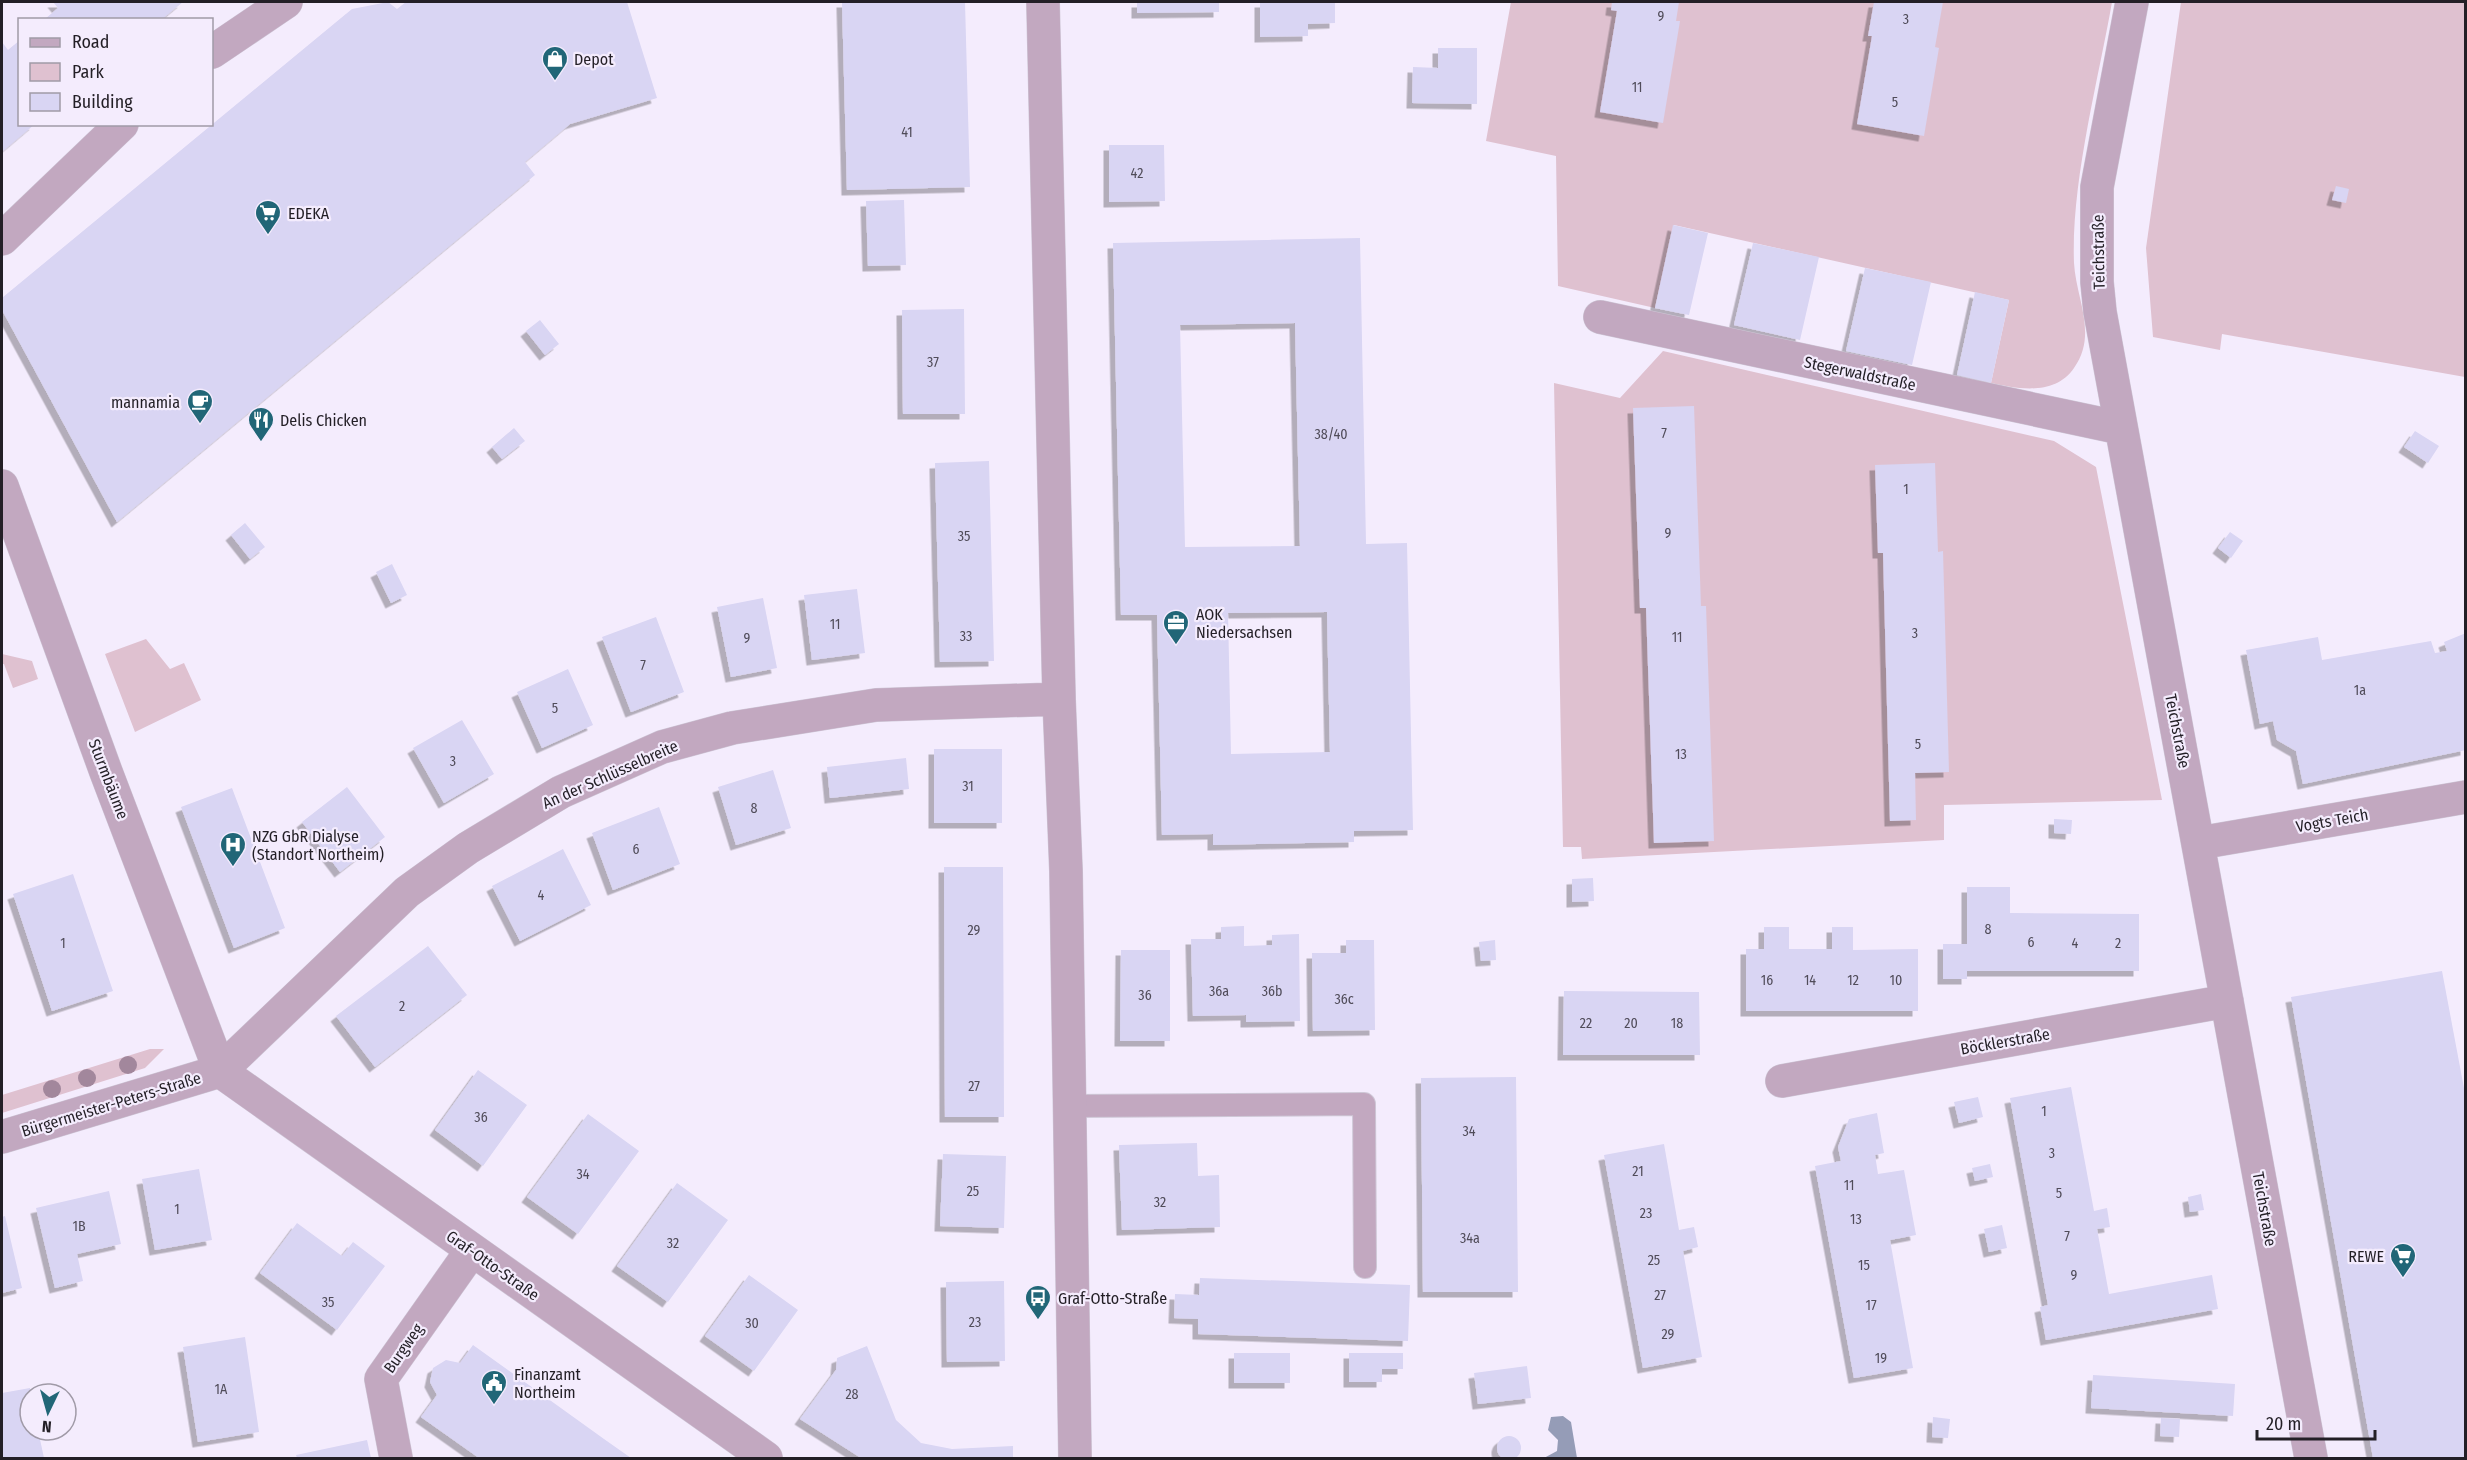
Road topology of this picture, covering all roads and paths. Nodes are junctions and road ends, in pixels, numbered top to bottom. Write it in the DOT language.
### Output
graph roads {
  1 [pos="286,2"];
  2 [pos="1043,2"];
  3 [pos="2132,2"];
  4 [pos="213,51"];
  5 [pos="120,126"];
  6 [pos="2,239"];
  7 [pos="1600,317"];
  8 [pos="2121,428"];
  9 [pos="2,486"];
  10 [pos="1059,699"];
  11 [pos="2466,797"];
  12 [pos="2199,843"];
  13 [pos="2227,1001"];
  14 [pos="220,1071"];
  15 [pos="1782,1081"];
  16 [pos="1070,1106"];
  17 [pos="2,1137"];
  18 [pos="472,1250"];
  19 [pos="1365,1267"];
  20 [pos="396,1458"];
  21 [pos="766,1458"];
  22 [pos="1075,1458"];
  23 [pos="2311,1458"];
  1 -- 4 [label="street"];
  2 -- 10 [label="street"];
  3 -- 8 [label="street, Teichstraße"];
  5 -- 6 [label="street"];
  7 -- 8 [label="street, Stegerwaldstraße"];
  8 -- 12 [label="street, Teichstraße"];
  9 -- 14 [label="street, Sturmbäume"];
  10 -- 14 [label="street, An der Schlüsselbreite"];
  10 -- 16 [label="street"];
  11 -- 12 [label="street, Vogts Teich"];
  12 -- 13 [label="street, Teichstraße"];
  13 -- 15 [label="street, Böcklerstraße"];
  13 -- 23 [label="street, Teichstraße"];
  14 -- 17 [label="street, Bürgermeister-Peters-Straße"];
  14 -- 18 [label="street, Graf-Otto-Straße"];
  16 -- 19 [label="lane"];
  16 -- 22 [label="street"];
  18 -- 20 [label="street, Burgweg"];
  18 -- 21 [label="street, Graf-Otto-Straße"];
}
